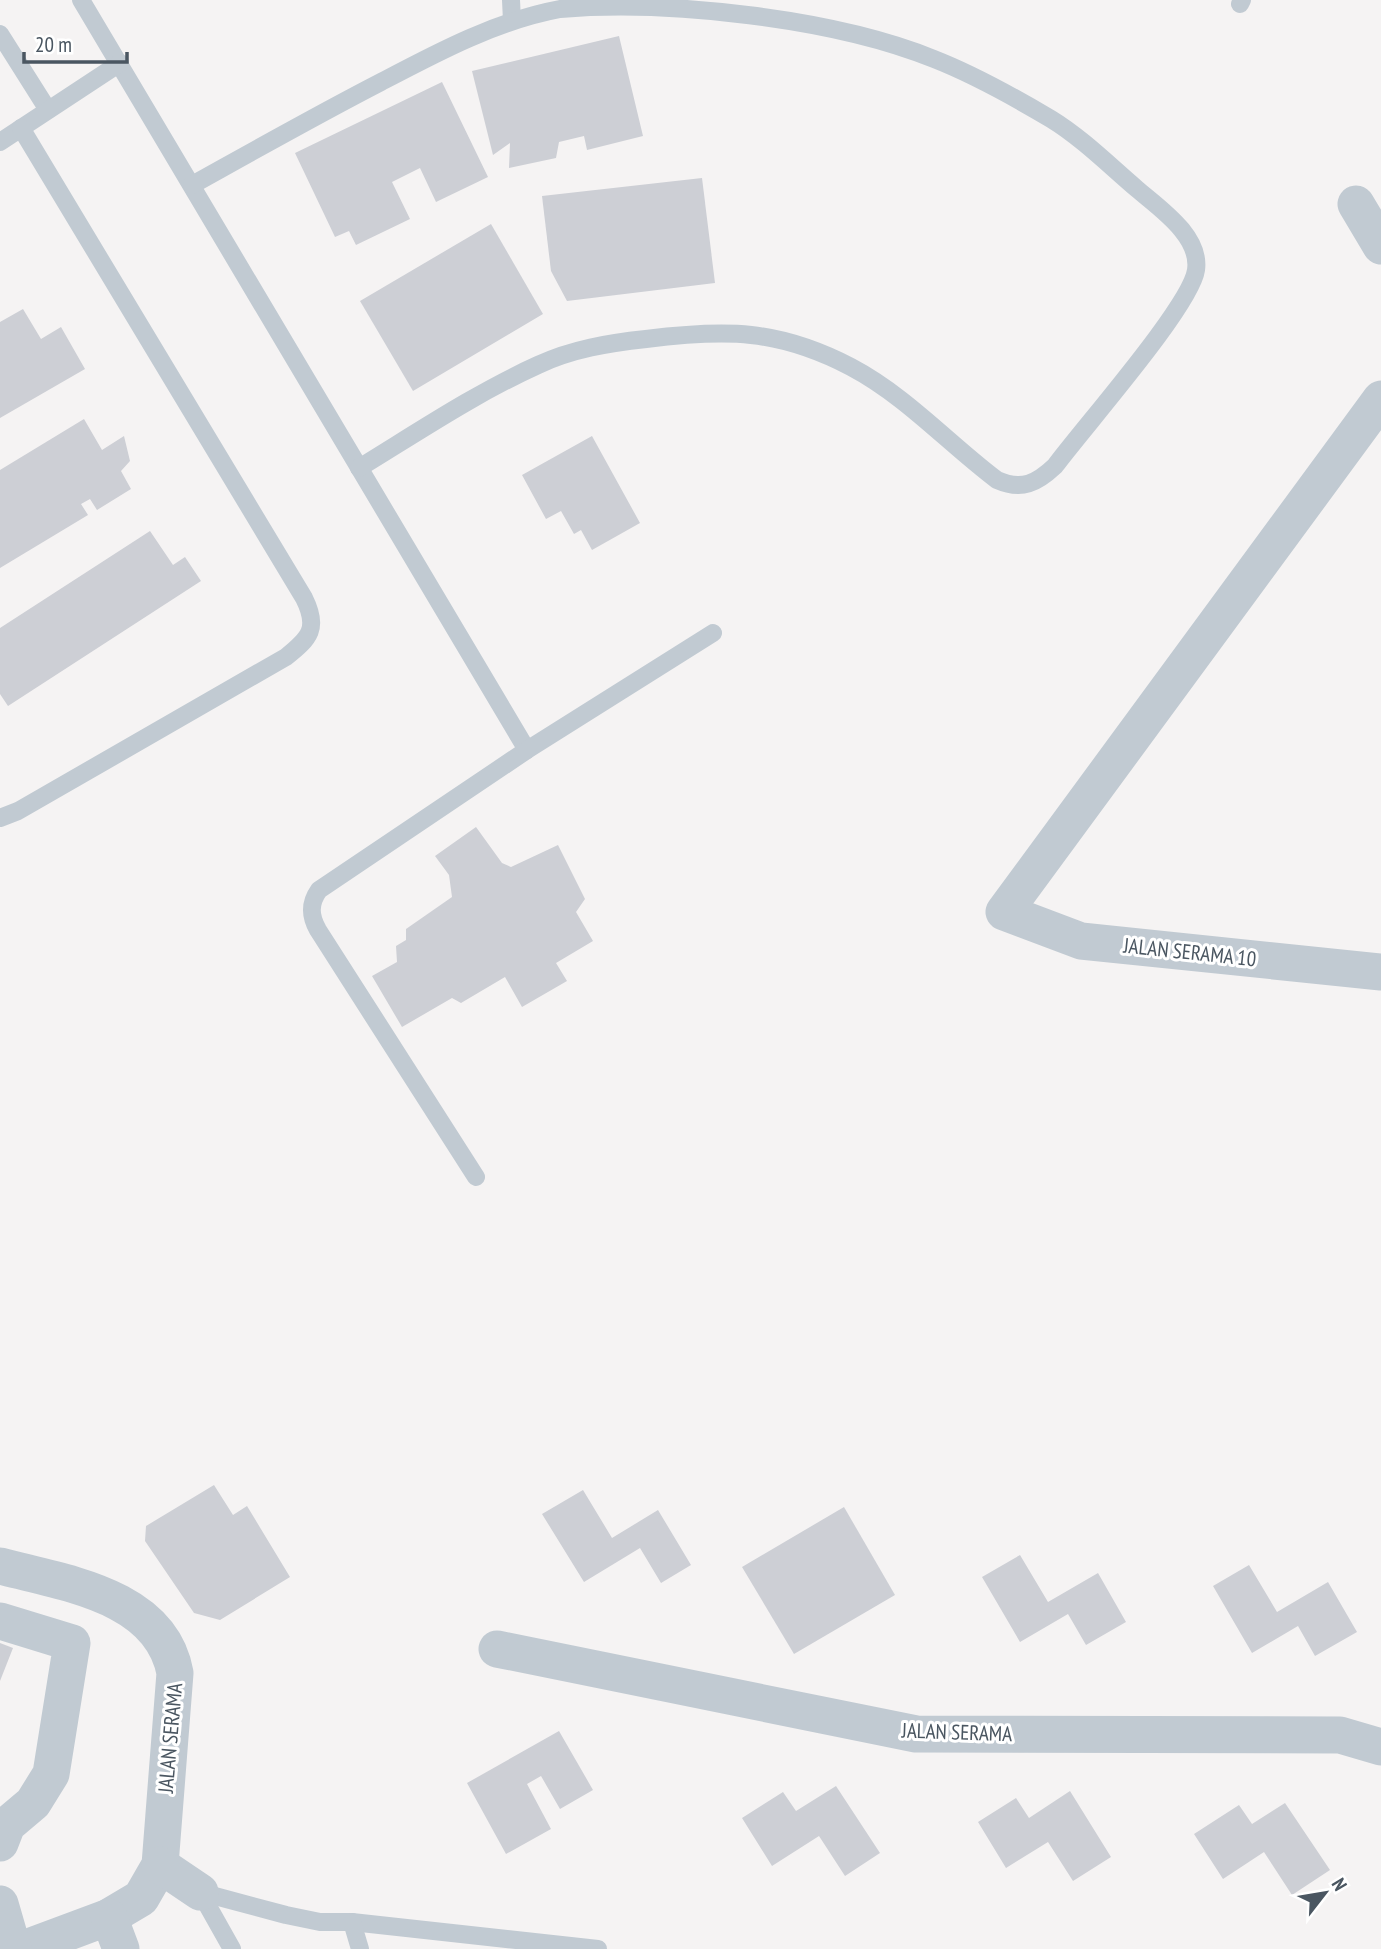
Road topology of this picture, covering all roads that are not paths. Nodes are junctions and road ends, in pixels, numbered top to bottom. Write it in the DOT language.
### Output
graph roads {
  1 [pos="81,0"];
  2 [pos="511,0"];
  3 [pos="512,21"];
  4 [pos="0,34"];
  5 [pos="120,63"];
  6 [pos="48,110"];
  7 [pos="21,128"];
  8 [pos="0,142"];
  9 [pos="192,185"];
  10 [pos="1356,204"];
  11 [pos="1381,246"];
  12 [pos="1381,399"];
  13 [pos="359,468"];
  14 [pos="713,633"];
  15 [pos="527,750"];
  16 [pos="0,818"];
  17 [pos="1381,972"];
  18 [pos="476,1177"];
  19 [pos="0,1566"];
  20 [pos="0,1621"];
  21 [pos="497,1649"];
  22 [pos="1381,1747"];
  23 [pos="0,1843"];
  24 [pos="159,1865"];
  25 [pos="200,1892"];
  26 [pos="352,1922"];
  27 [pos="11,1933"];
  28 [pos="115,1933"];
  29 [pos="469,1942"];
  30 [pos="232,1949"];
  31 [pos="360,1949"];
  32 [pos="598,1949"];
  1 -- 5 [label="lane"];
  2 -- 3 [label="lane"];
  3 -- 9 [label="lane"];
  3 -- 13 [label="lane"];
  4 -- 6 [label="lane"];
  5 -- 6 [label="lane"];
  5 -- 9 [label="lane"];
  6 -- 7 [label="lane"];
  7 -- 8 [label="lane"];
  7 -- 16 [label="lane"];
  9 -- 13 [label="lane"];
  10 -- 11 [label="street"];
  12 -- 17 [label="street, JALAN SERAMA 10"];
  13 -- 15 [label="lane"];
  14 -- 15 [label="lane"];
  15 -- 18 [label="lane"];
  19 -- 24 [label="street, JALAN SERAMA"];
  20 -- 23 [label="street"];
  21 -- 22 [label="street, JALAN SERAMA"];
  24 -- 25 [label="street"];
  24 -- 28 [label="street"];
  25 -- 26 [label="lane"];
  25 -- 30 [label="lane"];
  26 -- 29 [label="lane"];
  26 -- 31 [label="lane"];
  27 -- 28 [label="street"];
  29 -- 32 [label="lane"];
}
